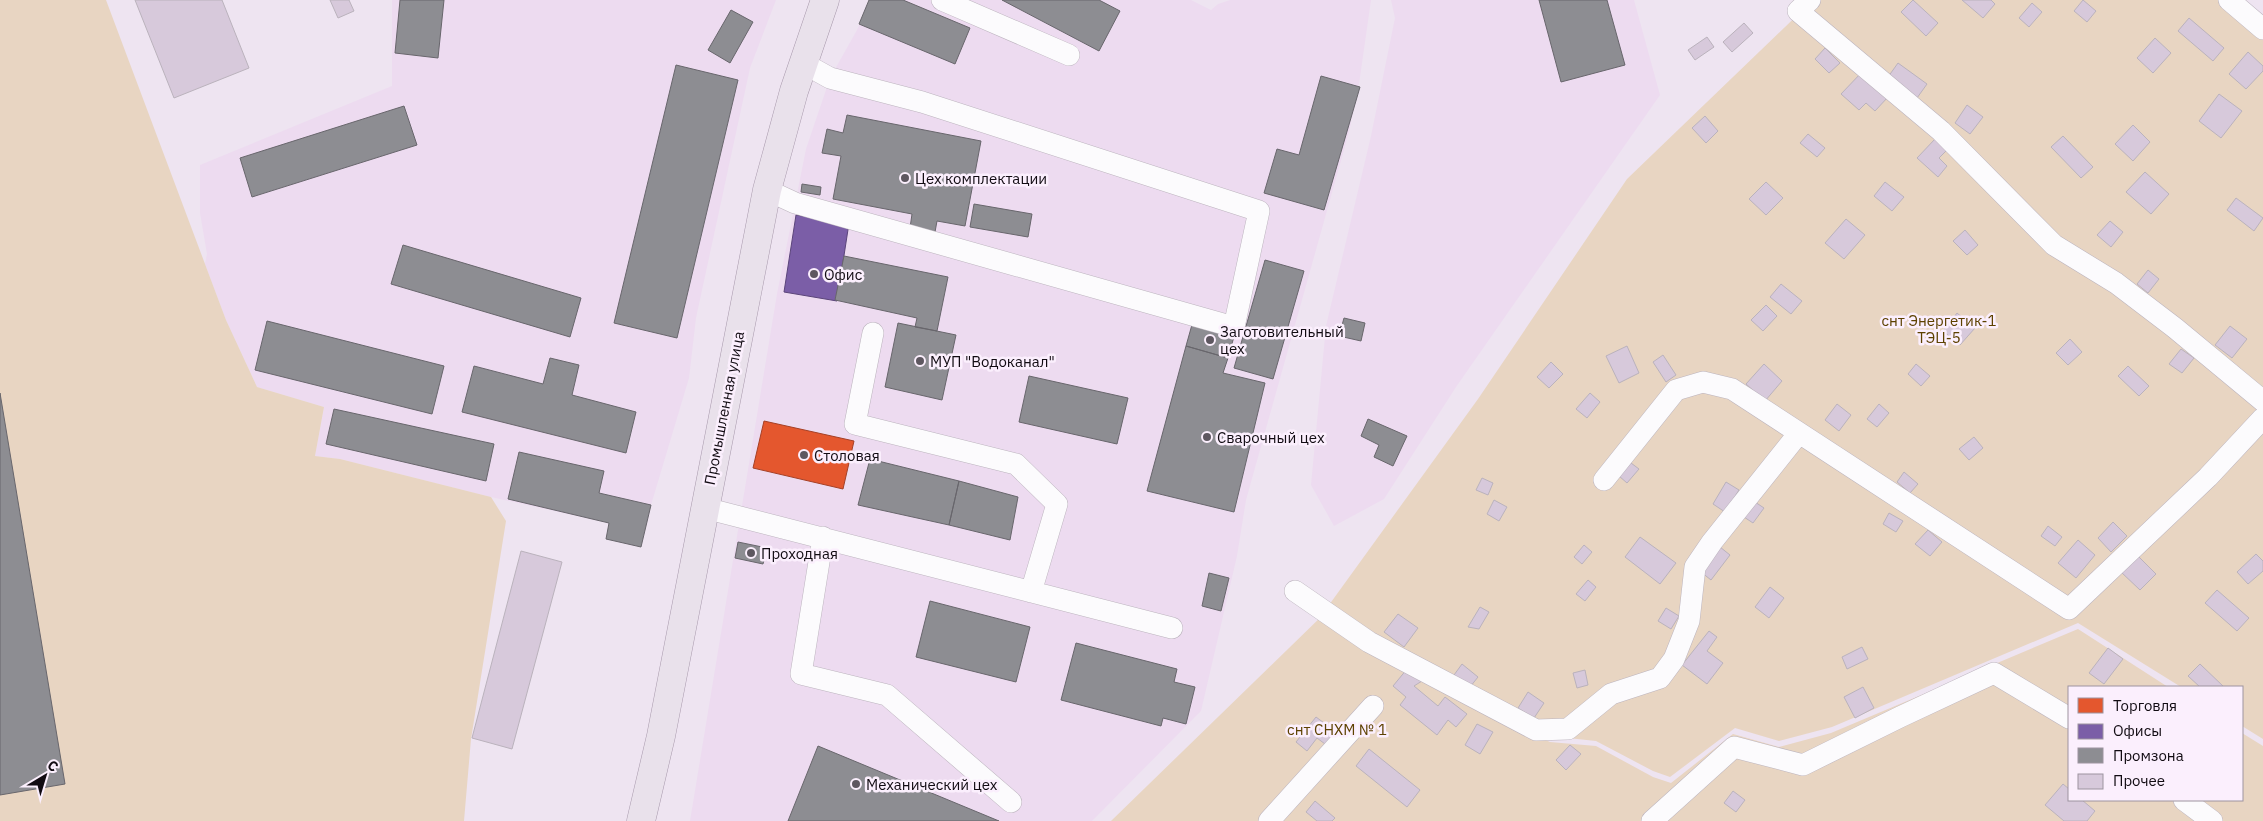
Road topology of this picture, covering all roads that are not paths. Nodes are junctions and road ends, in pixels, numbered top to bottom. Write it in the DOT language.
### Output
graph roads {
  1 [pos="825,0"];
  2 [pos="942,0"];
  3 [pos="1810,0"];
  4 [pos="2230,0"];
  5 [pos="2263,29"];
  6 [pos="1069,55"];
  7 [pos="803,63"];
  8 [pos="767,190"];
  9 [pos="873,332"];
  10 [pos="2263,401"];
  11 [pos="2263,418"];
  12 [pos="1799,433"];
  13 [pos="1604,480"];
  14 [pos="705,508"];
  15 [pos="822,537"];
  16 [pos="1295,591"];
  17 [pos="1031,592"];
  18 [pos="1172,628"];
  19 [pos="1373,706"];
  20 [pos="2068,717"];
  21 [pos="2185,801"];
  22 [pos="1011,802"];
  23 [pos="641,821"];
  24 [pos="1268,821"];
  25 [pos="1652,821"];
  26 [pos="2212,821"];
  1 -- 7 [label="main road, Промышленная улица"];
  2 -- 6 [label="lane"];
  3 -- 10 [label="lane"];
  4 -- 5 [label="lane"];
  7 -- 8 [label="main road, Промышленная улица"];
  7 -- 8 [label="lane"];
  8 -- 14 [label="main road, Промышленная улица"];
  9 -- 17 [label="lane"];
  11 -- 12 [label="lane"];
  12 -- 13 [label="lane"];
  12 -- 16 [label="lane"];
  14 -- 15 [label="lane"];
  14 -- 23 [label="main road, Промышленная улица"];
  15 -- 17 [label="lane"];
  15 -- 22 [label="lane"];
  17 -- 18 [label="lane"];
  19 -- 24 [label="lane"];
  20 -- 25 [label="lane"];
  21 -- 26 [label="lane"];
}
